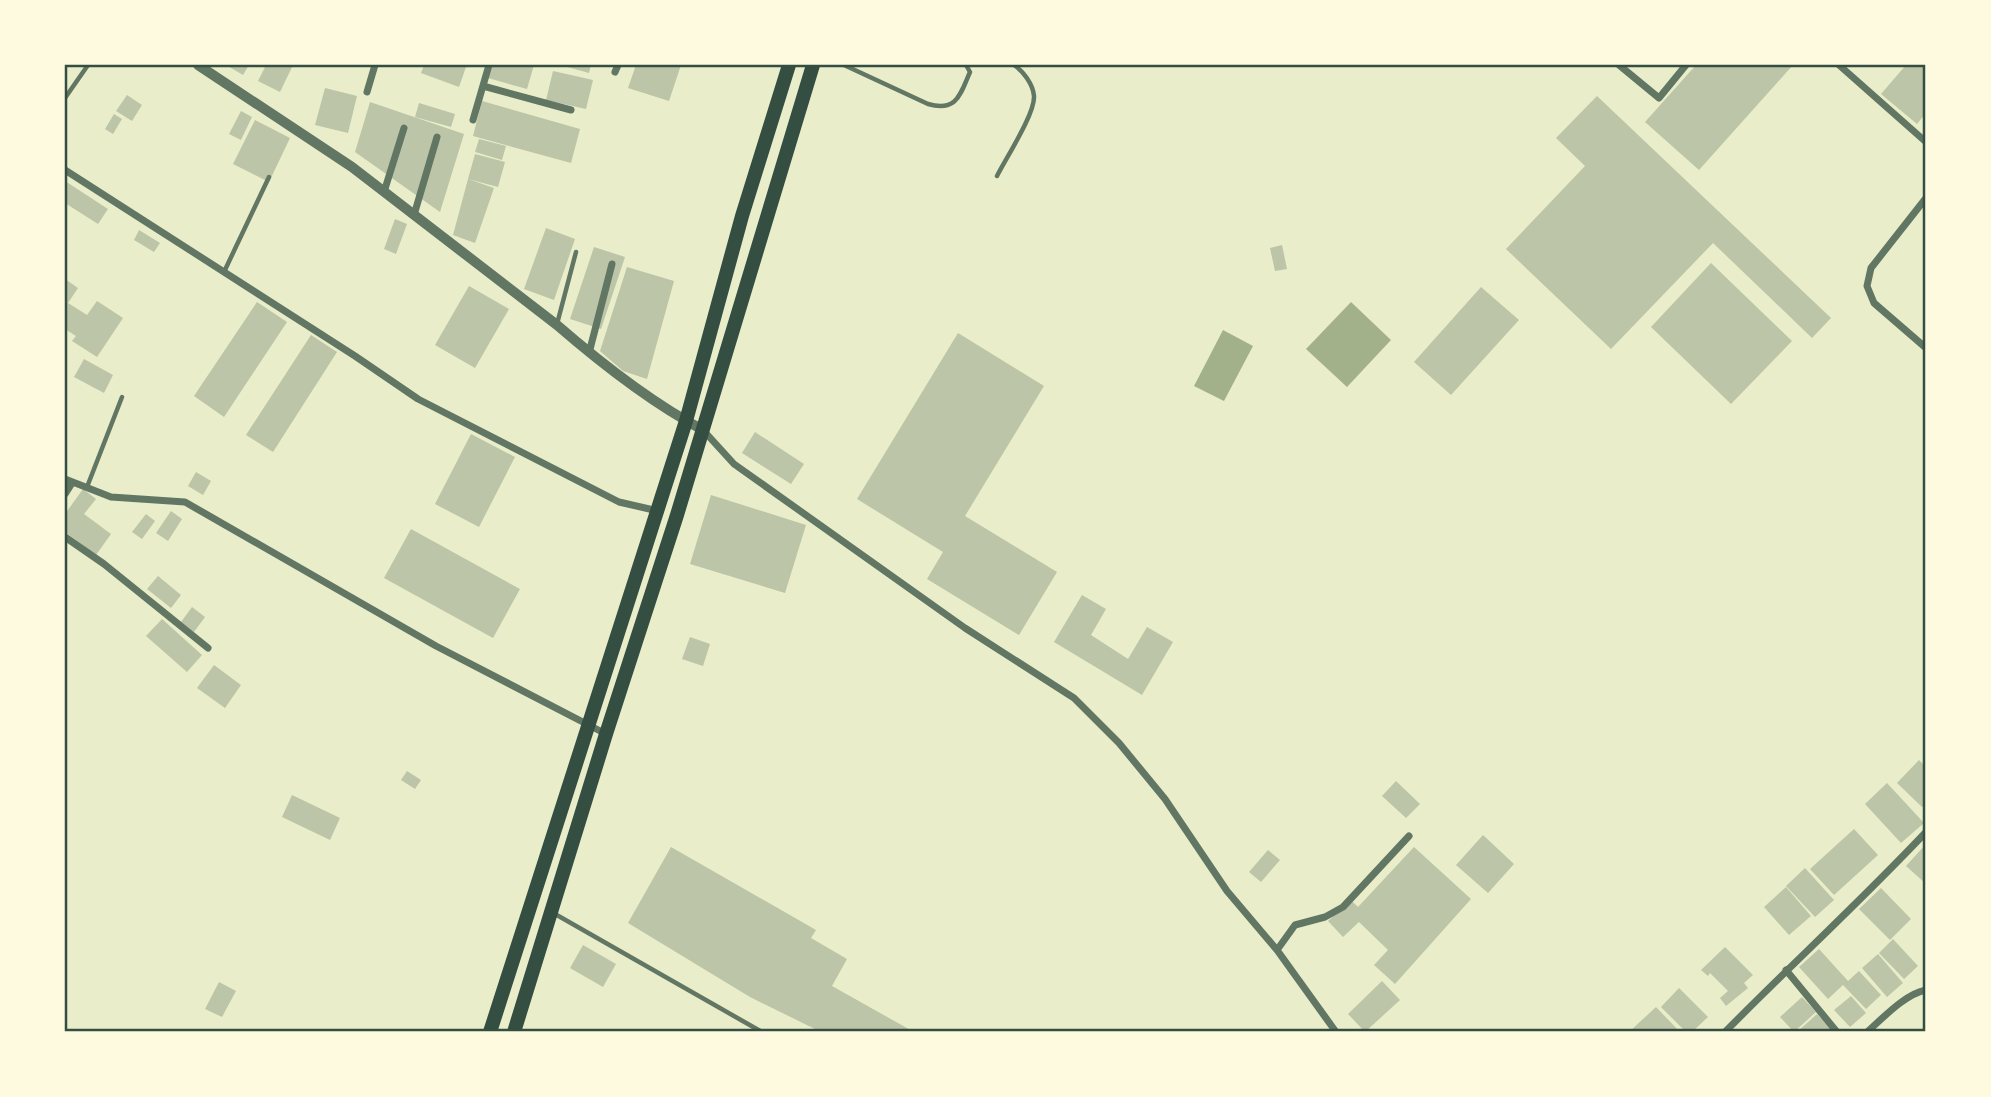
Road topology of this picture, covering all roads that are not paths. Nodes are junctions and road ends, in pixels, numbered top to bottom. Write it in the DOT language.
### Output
graph roads {
  1 [pos="88,65"];
  2 [pos="198,65"];
  3 [pos="375,65"];
  4 [pos="489,65"];
  5 [pos="789,65"];
  6 [pos="813,65"];
  7 [pos="844,65"];
  8 [pos="966,65"];
  9 [pos="1014,65"];
  10 [pos="1619,65"];
  11 [pos="1686,65"];
  12 [pos="1839,65"];
  13 [pos="483,86"];
  14 [pos="367,92"];
  15 [pos="65,98"];
  16 [pos="570,110"];
  17 [pos="473,120"];
  18 [pos="404,128"];
  19 [pos="437,137"];
  20 [pos="1926,142"];
  21 [pos="65,170"];
  22 [pos="997,176"];
  23 [pos="269,177"];
  24 [pos="384,192"];
  25 [pos="1926,198"];
  26 [pos="414,215"];
  27 [pos="576,252"];
  28 [pos="612,264"];
  29 [pos="224,272"];
  30 [pos="557,325"];
  31 [pos="1926,348"];
  32 [pos="589,353"];
  33 [pos="122,397"];
  34 [pos="686,421"];
  35 [pos="703,430"];
  36 [pos="68,481"];
  37 [pos="87,488"];
  38 [pos="65,494"];
  39 [pos="658,510"];
  40 [pos="65,537"];
  41 [pos="208,648"];
  42 [pos="589,725"];
  43 [pos="606,734"];
  44 [pos="1926,832"];
  45 [pos="1409,836"];
  46 [pos="551,911"];
  47 [pos="1277,950"];
  48 [pos="1786,971"];
  49 [pos="1926,990"];
  50 [pos="490,1032"];
  51 [pos="514,1032"];
  52 [pos="762,1032"];
  53 [pos="1336,1032"];
  54 [pos="1725,1032"];
  55 [pos="1836,1032"];
  56 [pos="1867,1032"];
  1 -- 15 [label="lane"];
  2 -- 24 [label="street"];
  3 -- 14 [label="street"];
  4 -- 13 [label="street"];
  5 -- 34 [label="main road"];
  6 -- 35 [label="main road"];
  7 -- 8 [label="lane"];
  9 -- 22 [label="lane"];
  10 -- 11 [label="street"];
  12 -- 20 [label="street"];
  13 -- 16 [label="street"];
  13 -- 17 [label="street"];
  18 -- 24 [label="street"];
  19 -- 26 [label="street"];
  21 -- 29 [label="street"];
  23 -- 29 [label="lane"];
  24 -- 26 [label="street"];
  25 -- 31 [label="street"];
  26 -- 30 [label="street"];
  27 -- 30 [label="lane"];
  28 -- 32 [label="street"];
  29 -- 39 [label="street"];
  30 -- 32 [label="street"];
  32 -- 34 [label="street"];
  33 -- 37 [label="lane"];
  34 -- 35 [label="street"];
  34 -- 39 [label="main road"];
  35 -- 43 [label="main road"];
  35 -- 47 [label="street"];
  36 -- 37 [label="street"];
  36 -- 38 [label="street"];
  37 -- 42 [label="street"];
  39 -- 42 [label="main road"];
  40 -- 41 [label="street"];
  42 -- 43 [label="street"];
  42 -- 50 [label="main road"];
  43 -- 46 [label="main road"];
  44 -- 48 [label="street"];
  45 -- 47 [label="street"];
  46 -- 51 [label="main road"];
  46 -- 52 [label="lane"];
  47 -- 53 [label="street"];
  48 -- 54 [label="street"];
  48 -- 55 [label="street"];
  49 -- 56 [label="street"];
}
